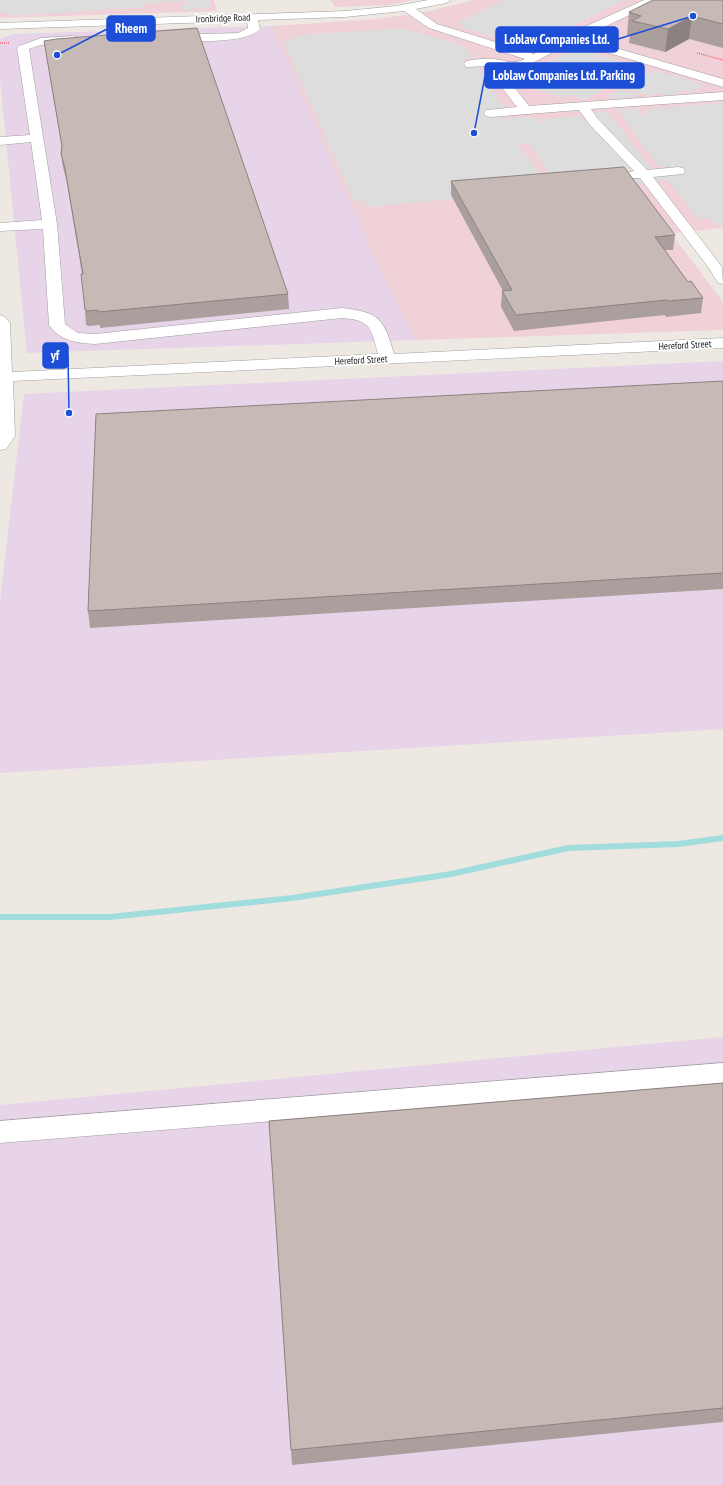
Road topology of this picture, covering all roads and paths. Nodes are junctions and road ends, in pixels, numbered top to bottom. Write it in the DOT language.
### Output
graph roads {
  1 [pos="446,0"];
  2 [pos="654,0"];
  3 [pos="406,7"];
  4 [pos="252,17"];
  5 [pos="0,26"];
  6 [pos="542,30"];
  7 [pos="161,38"];
  8 [pos="82,39"];
  9 [pos="569,39"];
  10 [pos="697,53"];
  11 [pos="535,58"];
  12 [pos="723,60"];
  13 [pos="470,64"];
  14 [pos="516,67"];
  15 [pos="723,83"];
  16 [pos="723,96"];
  17 [pos="582,106"];
  18 [pos="524,111"];
  19 [pos="490,113"];
  20 [pos="36,138"];
  21 [pos="0,141"];
  22 [pos="678,171"];
  23 [pos="644,174"];
  24 [pos="623,176"];
  25 [pos="50,224"];
  26 [pos="0,227"];
  27 [pos="719,266"];
  28 [pos="723,280"];
  29 [pos="0,320"];
  30 [pos="723,343"];
  31 [pos="387,358"];
  32 [pos="2,377"];
  33 [pos="0,445"];
  34 [pos="723,1074"];
  35 [pos="0,1132"];
  1 -- 3 [label="street, Ironbridge Road"];
  2 -- 9 [label="street"];
  3 -- 4 [label="street, Ironbridge Road"];
  3 -- 11 [label="street"];
  4 -- 5 [label="street, Ironbridge Road"];
  4 -- 7 [label="street"];
  6 -- 9 [label="street"];
  8 -- 20 [label="street"];
  9 -- 11 [label="street"];
  9 -- 15 [label="street"];
  10 -- 12 [label="path"];
  11 -- 14 [label="street"];
  13 -- 14 [label="street"];
  14 -- 18 [label="street"];
  16 -- 17 [label="street"];
  17 -- 18 [label="street"];
  17 -- 23 [label="street"];
  18 -- 19 [label="street"];
  20 -- 21 [label="street"];
  20 -- 25 [label="street"];
  22 -- 23 [label="street"];
  23 -- 24 [label="street"];
  23 -- 27 [label="street"];
  25 -- 26 [label="street"];
  25 -- 31 [label="street"];
  27 -- 28 [label="street"];
  29 -- 32 [label="street"];
  30 -- 31 [label="street, Hereford Street"];
  31 -- 32 [label="street, Hereford Street"];
  32 -- 33 [label="street"];
  34 -- 35 [label="street"];
}
